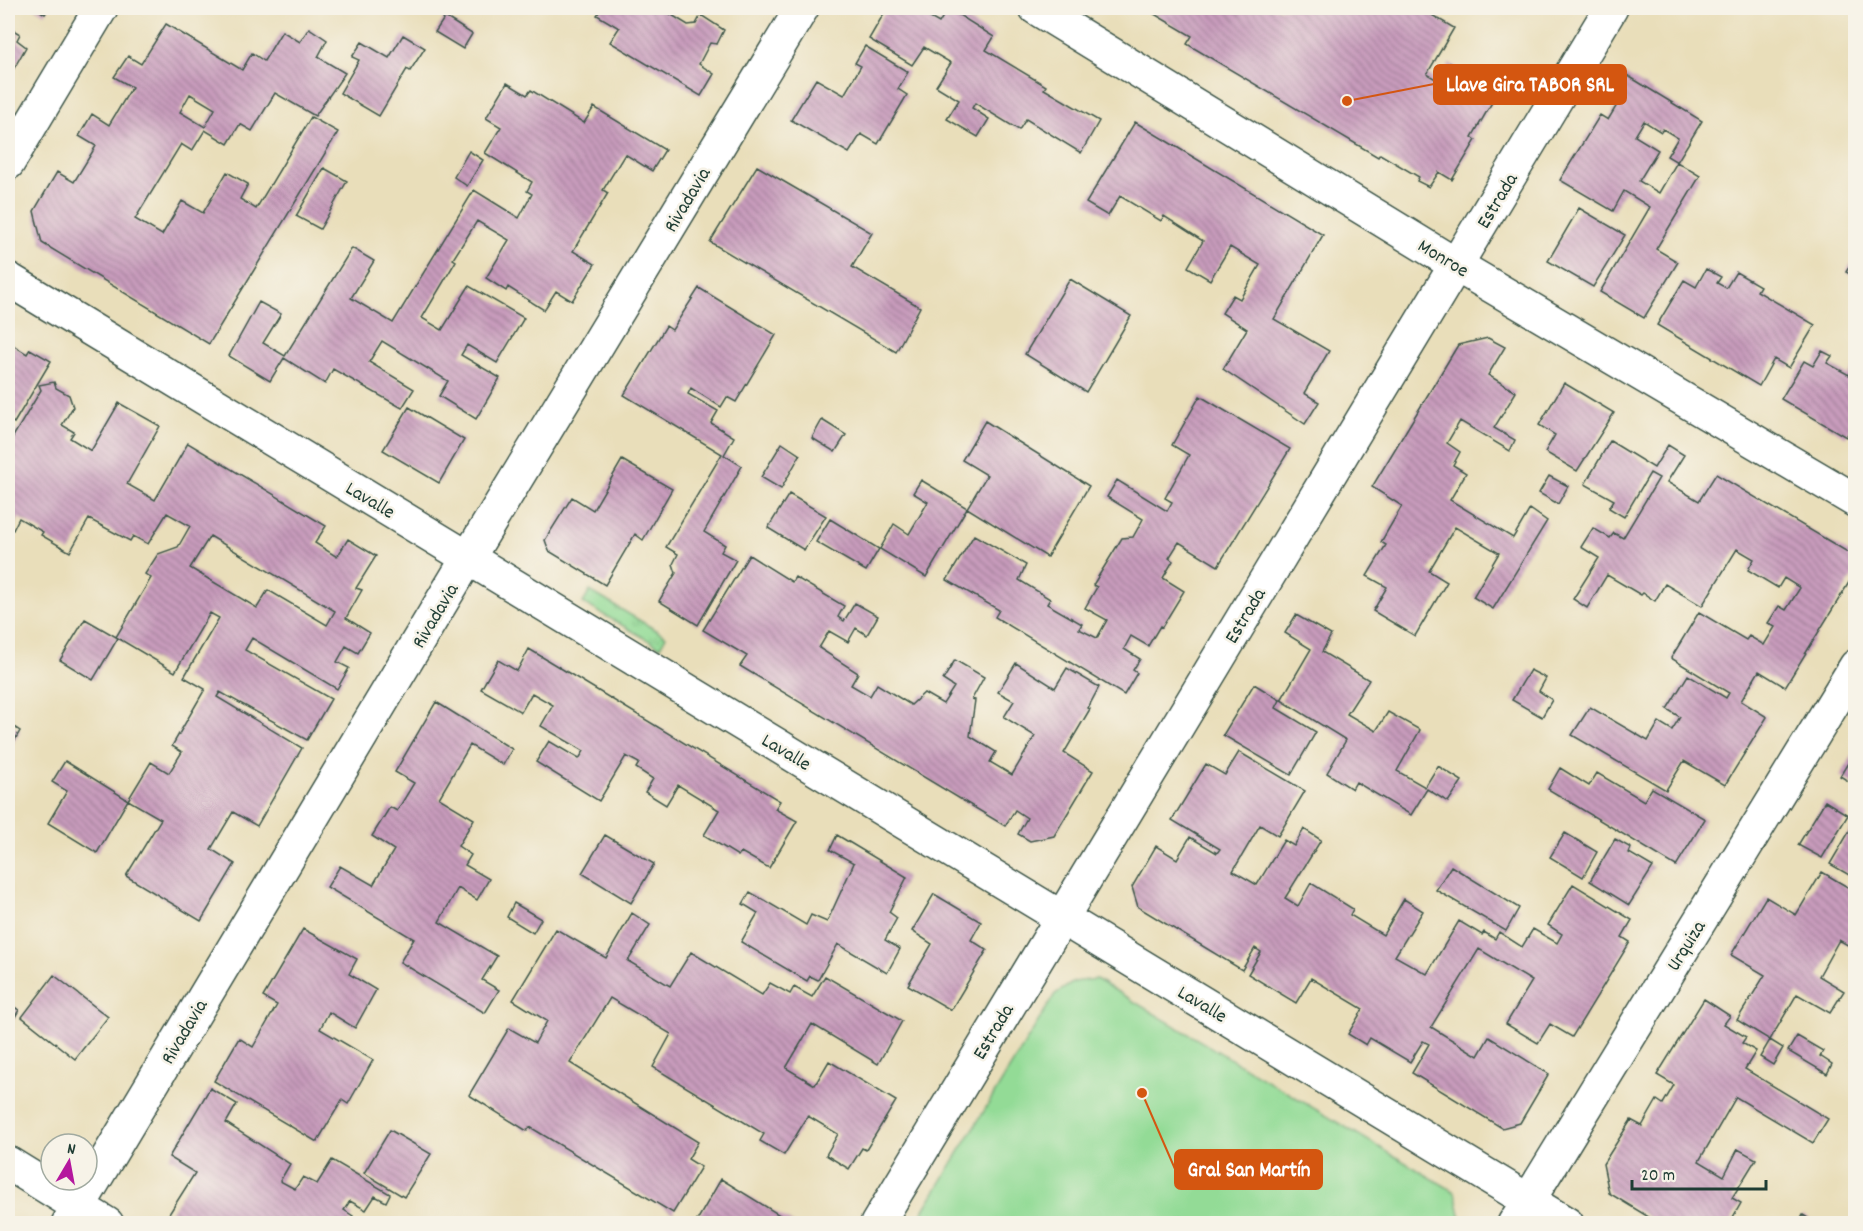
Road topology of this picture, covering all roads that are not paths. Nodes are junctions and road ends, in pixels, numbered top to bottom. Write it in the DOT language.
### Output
graph roads {
  1 [pos="101,8"];
  2 [pos="802,8"];
  3 [pos="1036,8"];
  4 [pos="1611,8"];
  5 [pos="8,163"];
  6 [pos="1456,265"];
  7 [pos="8,279"];
  8 [pos="1856,501"];
  9 [pos="468,558"];
  10 [pos="1856,666"];
  11 [pos="1061,917"];
  12 [pos="8,1163"];
  13 [pos="1521,1212"];
  14 [pos="73,1215"];
  15 [pos="108,1224"];
  16 [pos="877,1224"];
  17 [pos="1567,1224"];
  1 -- 5 [label="street"];
  2 -- 9 [label="street, Rivadavia"];
  3 -- 6 [label="street, Monroe"];
  4 -- 6 [label="street, Estrada"];
  6 -- 8 [label="street, Monroe"];
  6 -- 11 [label="street, Estrada"];
  7 -- 9 [label="street, Lavalle"];
  9 -- 11 [label="street, Lavalle"];
  9 -- 14 [label="street, Rivadavia"];
  10 -- 13 [label="street, Urquiza"];
  11 -- 13 [label="street, Lavalle"];
  11 -- 16 [label="street, Estrada"];
  12 -- 14 [label="street"];
  13 -- 17 [label="street, Lavalle"];
  14 -- 15 [label="street"];
}
